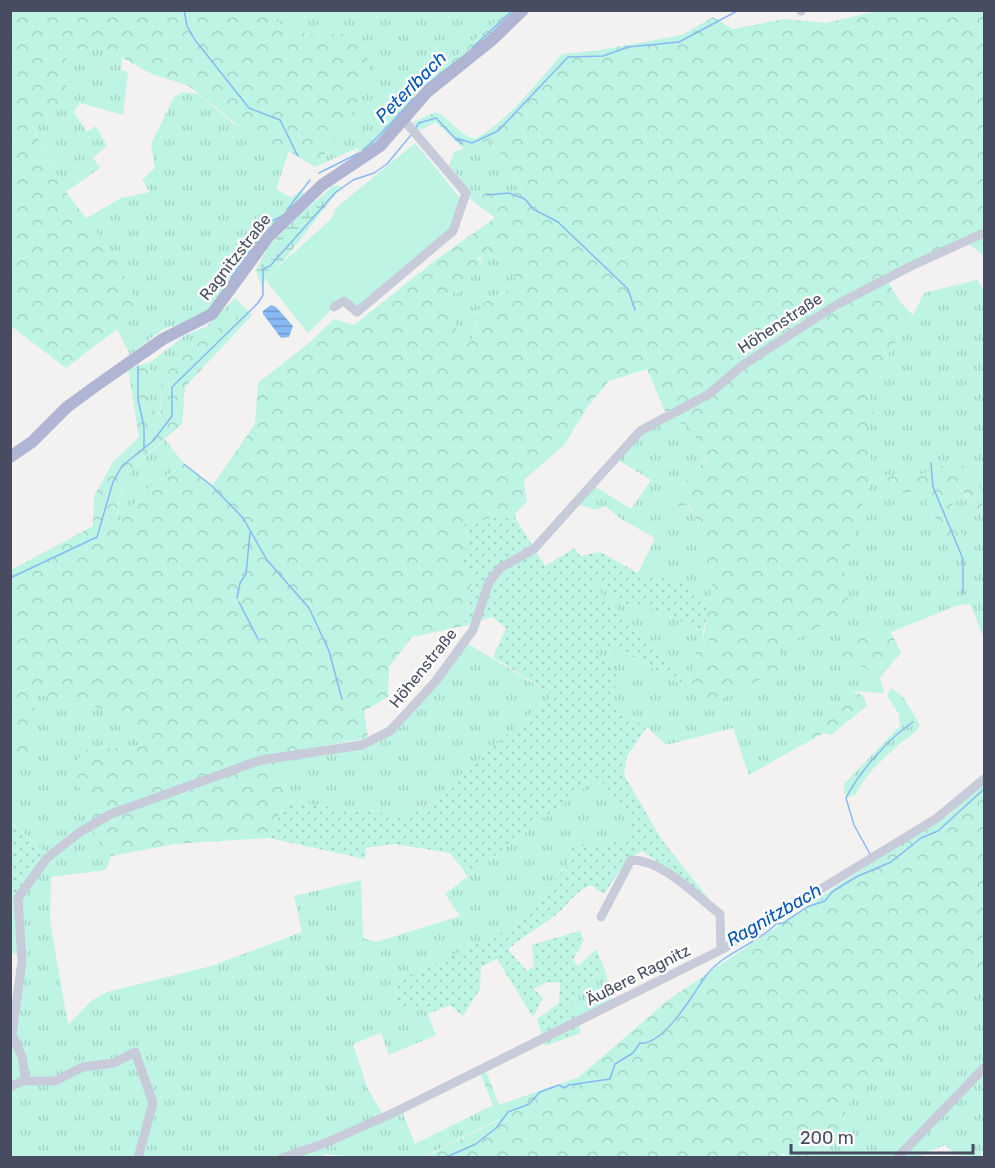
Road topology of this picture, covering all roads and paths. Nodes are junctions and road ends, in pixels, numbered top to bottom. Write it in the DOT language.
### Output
graph roads {
  1 [pos="523,10"];
  2 [pos="407,124"];
  3 [pos="984,233"];
  4 [pos="334,307"];
  5 [pos="10,457"];
  6 [pos="984,778"];
  7 [pos="601,917"];
  8 [pos="721,950"];
  9 [pos="984,1068"];
  10 [pos="23,1081"];
  11 [pos="10,1087"];
  12 [pos="138,1158"];
  13 [pos="282,1158"];
  14 [pos="897,1158"];
  1 -- 2 [label="main road, Ragnitzstraße"];
  2 -- 4 [label="street"];
  2 -- 5 [label="main road, Ragnitzstraße"];
  3 -- 10 [label="street, Höhenstraße"];
  6 -- 8 [label="street, Äußere Ragnitz"];
  7 -- 8 [label="street"];
  8 -- 13 [label="street, Äußere Ragnitz"];
  9 -- 14 [label="street"];
  10 -- 11 [label="street"];
  10 -- 12 [label="street"];
}
